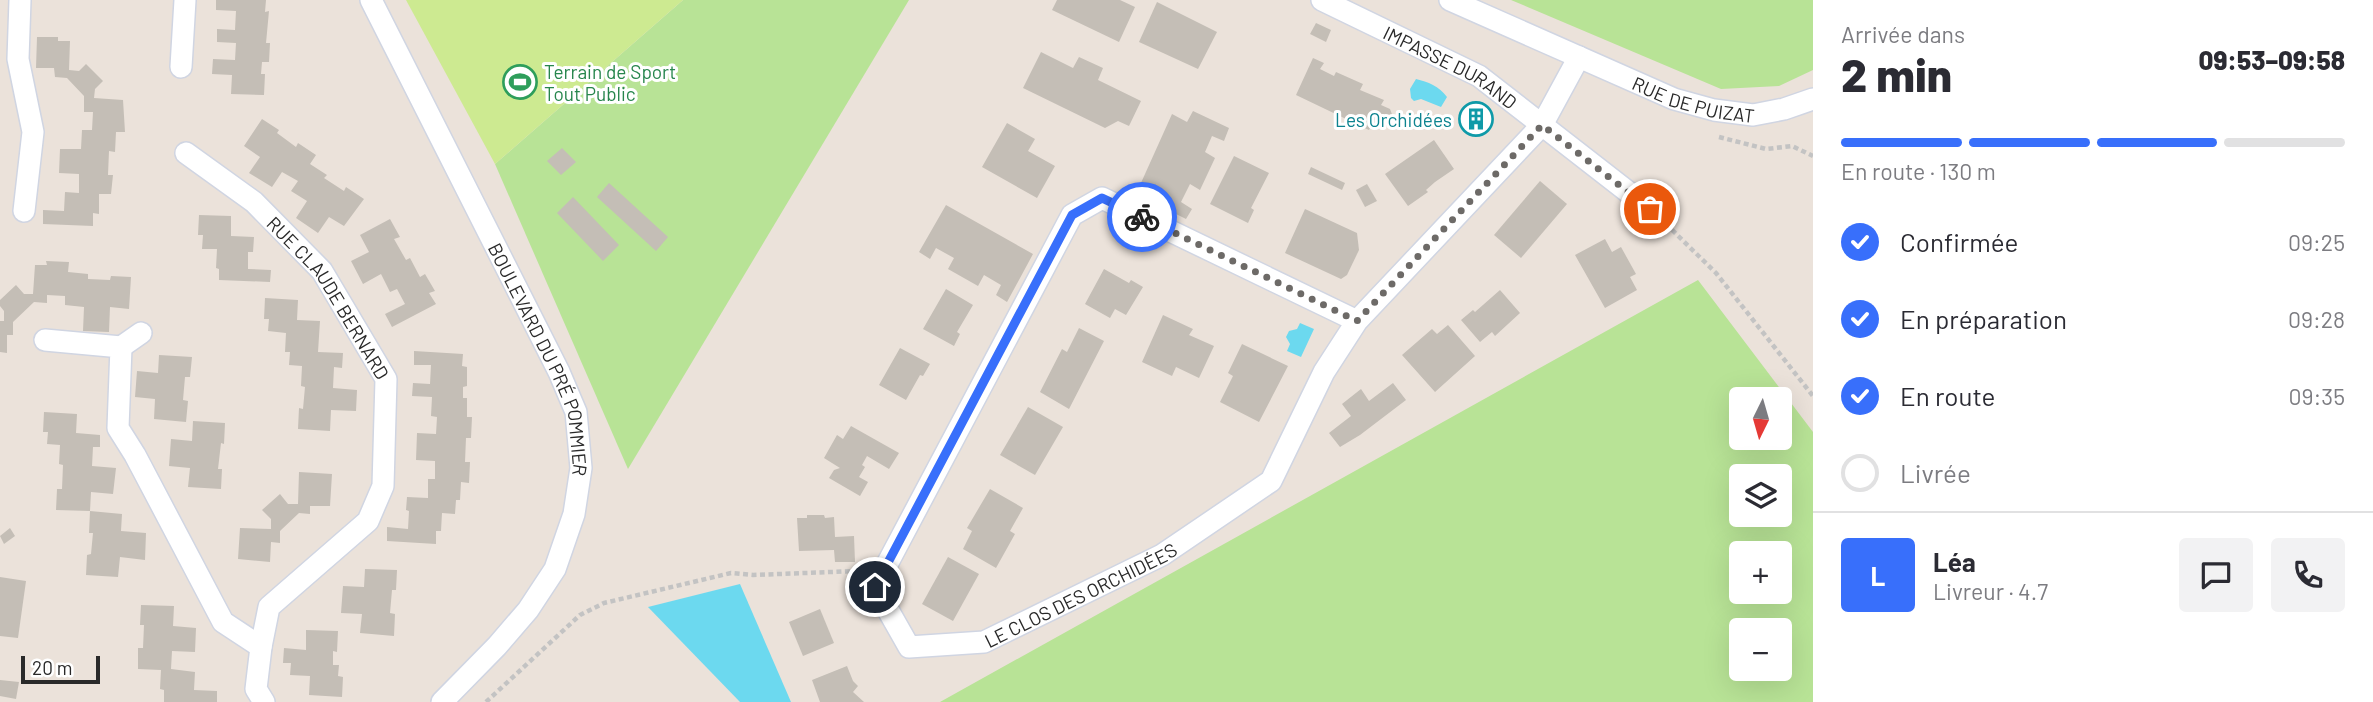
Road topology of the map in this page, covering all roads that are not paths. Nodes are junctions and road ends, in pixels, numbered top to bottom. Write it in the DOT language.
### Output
graph roads {
  1 [pos="20,0"];
  2 [pos="185,0"];
  3 [pos="371,0"];
  4 [pos="1322,0"];
  5 [pos="1450,0"];
  6 [pos="1579,57"];
  7 [pos="181,68"];
  8 [pos="1813,99"];
  9 [pos="1542,125"];
  10 [pos="186,153"];
  11 [pos="1650,209"];
  12 [pos="24,211"];
  13 [pos="1357,321"];
  14 [pos="141,333"];
  15 [pos="45,340"];
  16 [pos="121,347"];
  17 [pos="261,647"];
  18 [pos="264,702"];
  19 [pos="442,702"];
  1 -- 12 [label="street"];
  2 -- 7 [label="street"];
  3 -- 19 [label="street, BOULEVARD DU PRÉ POMMIER"];
  4 -- 9 [label="street, IMPASSE DURAND"];
  5 -- 6 [label="street, RUE DE PUIZAT"];
  6 -- 8 [label="street, RUE DE PUIZAT"];
  6 -- 9 [label="street"];
  9 -- 11 [label="street, IMPASSE DURAND"];
  9 -- 13 [label="street, LE CLOS DES ORCHIDÉES"];
  10 -- 17 [label="street, RUE CLAUDE BERNARD"];
  13 -- 13 [label="street, LE CLOS DES ORCHIDÉES"];
  14 -- 16 [label="street"];
  15 -- 16 [label="street"];
  16 -- 17 [label="street"];
  17 -- 18 [label="street, RUE CLAUDE BERNARD"];
}
